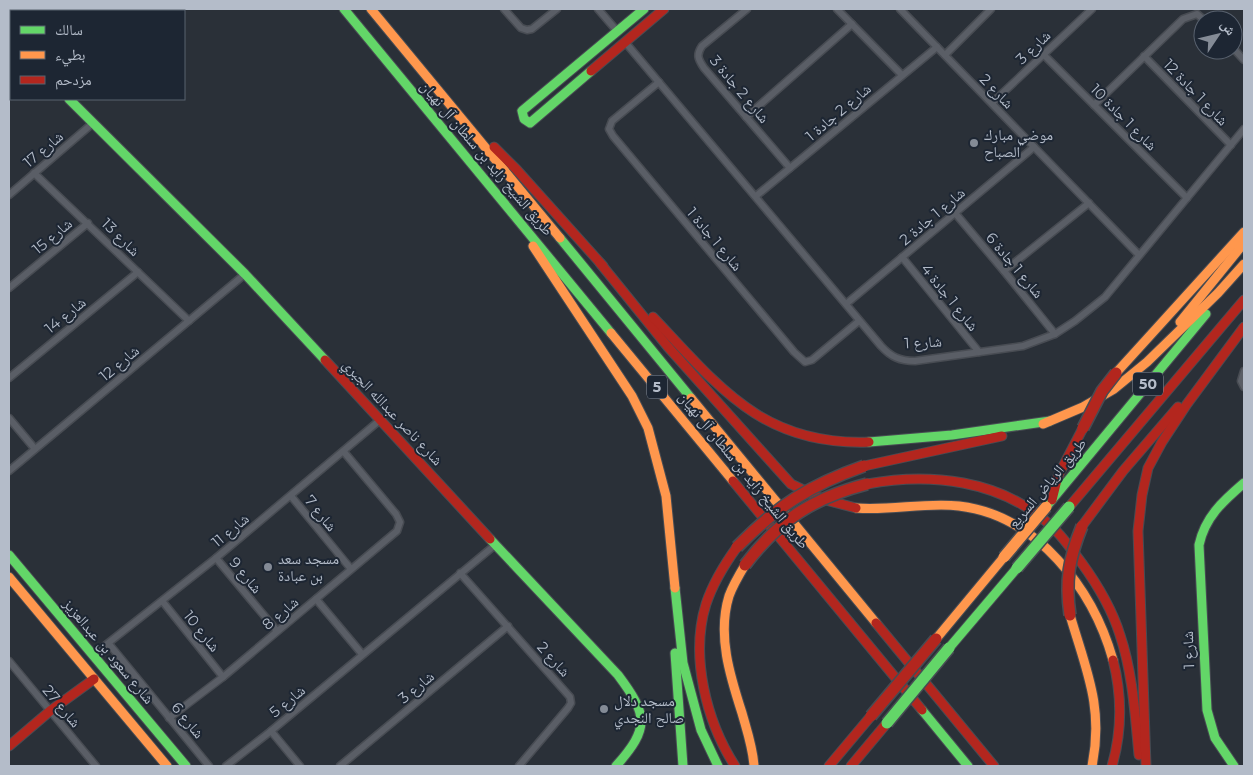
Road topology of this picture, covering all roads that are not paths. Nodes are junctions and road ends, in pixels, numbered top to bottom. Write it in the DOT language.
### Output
graph roads {
  1 [pos="344,9"];
  2 [pos="371,9"];
  3 [pos="504,9"];
  4 [pos="557,9"];
  5 [pos="598,9"];
  6 [pos="644,9"];
  7 [pos="664,9"];
  8 [pos="747,9"];
  9 [pos="837,9"];
  10 [pos="900,9"];
  11 [pos="991,9"];
  12 [pos="1092,9"];
  13 [pos="1193,15"];
  14 [pos="852,24"];
  15 [pos="617,31"];
  16 [pos="625,42"];
  17 [pos="937,47"];
  18 [pos="1044,54"];
  19 [pos="945,55"];
  20 [pos="1144,56"];
  21 [pos="902,76"];
  22 [pos="659,82"];
  23 [pos="70,100"];
  24 [pos="992,103"];
  25 [pos="1094,105"];
  26 [pos="458,113"];
  27 [pos="746,117"];
  28 [pos="93,123"];
  29 [pos="1244,129"];
  30 [pos="1230,146"];
  31 [pos="1034,147"];
  32 [pos="790,168"];
  33 [pos="34,173"];
  34 [pos="9,194"];
  35 [pos="756,196"];
  36 [pos="1187,198"];
  37 [pos="503,201"];
  38 [pos="1089,203"];
  39 [pos="955,213"];
  40 [pos="88,223"];
  41 [pos="1244,232"];
  42 [pos="1244,243"];
  43 [pos="1139,255"];
  44 [pos="902,257"];
  45 [pos="600,262"];
  46 [pos="1244,265"];
  47 [pos="1004,271"];
  48 [pos="138,272"];
  49 [pos="245,274"];
  50 [pos="9,288"];
  51 [pos="1244,300"];
  52 [pos="846,304"];
  53 [pos="189,321"];
  54 [pos="859,321"];
  55 [pos="1244,327"];
  56 [pos="1054,334"];
  57 [pos="980,352"];
  58 [pos="1222,356"];
  59 [pos="1147,362"];
  60 [pos="1244,371"];
  61 [pos="9,378"];
  62 [pos="1244,387"];
  63 [pos="9,418"];
  64 [pos="380,420"];
  65 [pos="1050,421"];
  66 [pos="35,449"];
  67 [pos="344,452"];
  68 [pos="9,471"];
  69 [pos="1244,483"];
  70 [pos="291,496"];
  71 [pos="666,496"];
  72 [pos="1049,504"];
  73 [pos="494,545"];
  74 [pos="9,555"];
  75 [pos="216,558"];
  76 [pos="351,569"];
  77 [pos="460,573"];
  78 [pos="9,577"];
  79 [pos="316,599"];
  80 [pos="162,602"];
  81 [pos="508,626"];
  82 [pos="277,631"];
  83 [pos="109,644"];
  84 [pos="362,654"];
  85 [pos="94,655"];
  86 [pos="9,661"];
  87 [pos="222,677"];
  88 [pos="94,679"];
  89 [pos="50,711"];
  90 [pos="169,718"];
  91 [pos="271,731"];
  92 [pos="9,746"];
  93 [pos="96,766"];
  94 [pos="167,766"];
  95 [pos="186,766"];
  96 [pos="209,766"];
  97 [pos="226,766"];
  98 [pos="300,766"];
  99 [pos="340,766"];
  100 [pos="519,766"];
  101 [pos="616,766"];
  102 [pos="683,766"];
  103 [pos="718,766"];
  104 [pos="735,766"];
  105 [pos="754,766"];
  106 [pos="829,766"];
  107 [pos="851,766"];
  108 [pos="968,766"];
  109 [pos="994,766"];
  110 [pos="1092,766"];
  111 [pos="1112,766"];
  112 [pos="1140,766"];
  113 [pos="1146,766"];
  114 [pos="1234,766"];
  1 -- 37 [label="main road, طريق الشيخ زايد بن سلطان آل نهيان / 5"];
  2 -- 26 [label="main road, طريق الشيخ زايد بن سلطان آل نهيان / 5"];
  3 -- 4 [label="street"];
  5 -- 15 [label="street"];
  6 -- 15 [label="main road"];
  7 -- 16 [label="main road"];
  8 -- 27 [label="street, شارع 2 جادة 3"];
  9 -- 14 [label="street"];
  10 -- 17 [label="street, شارع 2"];
  11 -- 19 [label="street"];
  12 -- 18 [label="street, شارع 3"];
  13 -- 20 [label="street"];
  14 -- 21 [label="street"];
  14 -- 27 [label="street"];
  15 -- 16 [label="main road"];
  16 -- 22 [label="street, شارع 1"];
  17 -- 19 [label="street, شارع 2"];
  17 -- 21 [label="street, شارع 2 جادة 1"];
  18 -- 24 [label="street, شارع 3"];
  18 -- 25 [label="street, شارع 1 جادة 10"];
  19 -- 24 [label="street, شارع 2"];
  20 -- 25 [label="street"];
  20 -- 30 [label="street, شارع 1 جادة 12"];
  21 -- 32 [label="street, شارع 2 جادة 1"];
  22 -- 35 [label="street, شارع 1"];
  22 -- 54 [label="street, شارع 1 جادة 1"];
  23 -- 28 [label="main road, شارع ناصر عبدالله الجبري"];
  24 -- 31 [label="street, شارع 2"];
  25 -- 36 [label="street, شارع 1 جادة 10"];
  26 -- 45 [label="main road"];
  26 -- 109 [label="main road, طريق الشيخ زايد بن سلطان آل نهيان / 5"];
  27 -- 32 [label="street, شارع 2 جادة 3"];
  28 -- 33 [label="street, شارع 17"];
  28 -- 49 [label="main road, شارع ناصر عبدالله الجبري"];
  29 -- 30 [label="street, شارع 1"];
  30 -- 36 [label="street, شارع 1"];
  31 -- 38 [label="street, شارع 2"];
  31 -- 39 [label="street, شارع 1 جادة 2"];
  32 -- 35 [label="street, شارع 2 جادة 1"];
  33 -- 34 [label="street, شارع 17"];
  33 -- 40 [label="street, شارع 13"];
  35 -- 52 [label="street, شارع 1"];
  36 -- 43 [label="street, شارع 1"];
  37 -- 71 [label="main road"];
  37 -- 108 [label="main road, طريق الشيخ زايد بن سلطان آل نهيان / 5"];
  38 -- 43 [label="street, شارع 2"];
  38 -- 47 [label="street"];
  39 -- 44 [label="street, شارع 1 جادة 2"];
  39 -- 47 [label="street, شارع 1 جادة 6"];
  40 -- 48 [label="street, شارع 13"];
  40 -- 50 [label="street, شارع 15"];
  41 -- 72 [label="main road, bridge"];
  42 -- 59 [label="main road"];
  43 -- 56 [label="street, شارع 1"];
  44 -- 52 [label="street, شارع 1 جادة 2"];
  44 -- 57 [label="street, شارع 1 جادة 4"];
  45 -- 65 [label="main road"];
  45 -- 111 [label="main road"];
  46 -- 59 [label="main road"];
  46 -- 72 [label="main road, طريق الرياض السريع / 50"];
  47 -- 56 [label="street, شارع 1 جادة 6"];
  48 -- 53 [label="street, شارع 13"];
  48 -- 61 [label="street, شارع 14"];
  49 -- 53 [label="street, شارع 12"];
  49 -- 64 [label="main road, شارع ناصر عبدالله الجبري"];
  51 -- 107 [label="main road, 50, bridge"];
  52 -- 54 [label="street, شارع 1"];
  53 -- 66 [label="street, شارع 12"];
  54 -- 57 [label="street, شارع 1"];
  55 -- 58 [label="main road"];
  56 -- 57 [label="street, شارع 1"];
  58 -- 110 [label="main road, bridge"];
  58 -- 113 [label="main road"];
  59 -- 65 [label="main road"];
  60 -- 62 [label="street"];
  63 -- 66 [label="street"];
  64 -- 67 [label="street, شارع 11"];
  64 -- 73 [label="main road, شارع ناصر عبدالله الجبري"];
  65 -- 104 [label="main road, bridge"];
  66 -- 68 [label="street, شارع 12"];
  67 -- 70 [label="street, شارع 11"];
  67 -- 76 [label="street, شارع 8"];
  69 -- 114 [label="main road, شارع 1"];
  70 -- 75 [label="street, شارع 11"];
  70 -- 76 [label="street, شارع 7"];
  71 -- 102 [label="main road"];
  71 -- 103 [label="main road"];
  72 -- 106 [label="main road, طريق الرياض السريع / 50, bridge"];
  73 -- 77 [label="street, شارع 5"];
  73 -- 101 [label="main road, شارع ناصر عبدالله الجبري"];
  74 -- 85 [label="main road, شارع سعود بن عبدالعزيز"];
  75 -- 80 [label="street, شارع 11"];
  75 -- 82 [label="street, شارع 9"];
  76 -- 79 [label="street, شارع 8"];
  77 -- 81 [label="street, شارع 2"];
  77 -- 84 [label="street, شارع 5"];
  78 -- 88 [label="main road, شارع سعود بن عبدالعزيز"];
  79 -- 82 [label="street, شارع 8"];
  79 -- 84 [label="street"];
  80 -- 83 [label="street, شارع 11"];
  80 -- 87 [label="street, شارع 10"];
  81 -- 99 [label="street, شارع 3"];
  81 -- 100 [label="street, شارع 2"];
  82 -- 87 [label="street, شارع 8"];
  83 -- 85 [label="street, شارع 11"];
  83 -- 90 [label="street, شارع 6"];
  84 -- 91 [label="street, شارع 5"];
  85 -- 95 [label="main road, شارع سعود بن عبدالعزيز"];
  86 -- 89 [label="street, شارع 27"];
  87 -- 90 [label="street, شارع 8"];
  88 -- 89 [label="main road"];
  88 -- 94 [label="main road, شارع سعود بن عبدالعزيز"];
  89 -- 92 [label="main road"];
  89 -- 93 [label="street, شارع 27"];
  90 -- 96 [label="street, شارع 6"];
  91 -- 97 [label="street, شارع 5"];
  91 -- 98 [label="street"];
  105 -- 112 [label="main road, bridge"];
}
